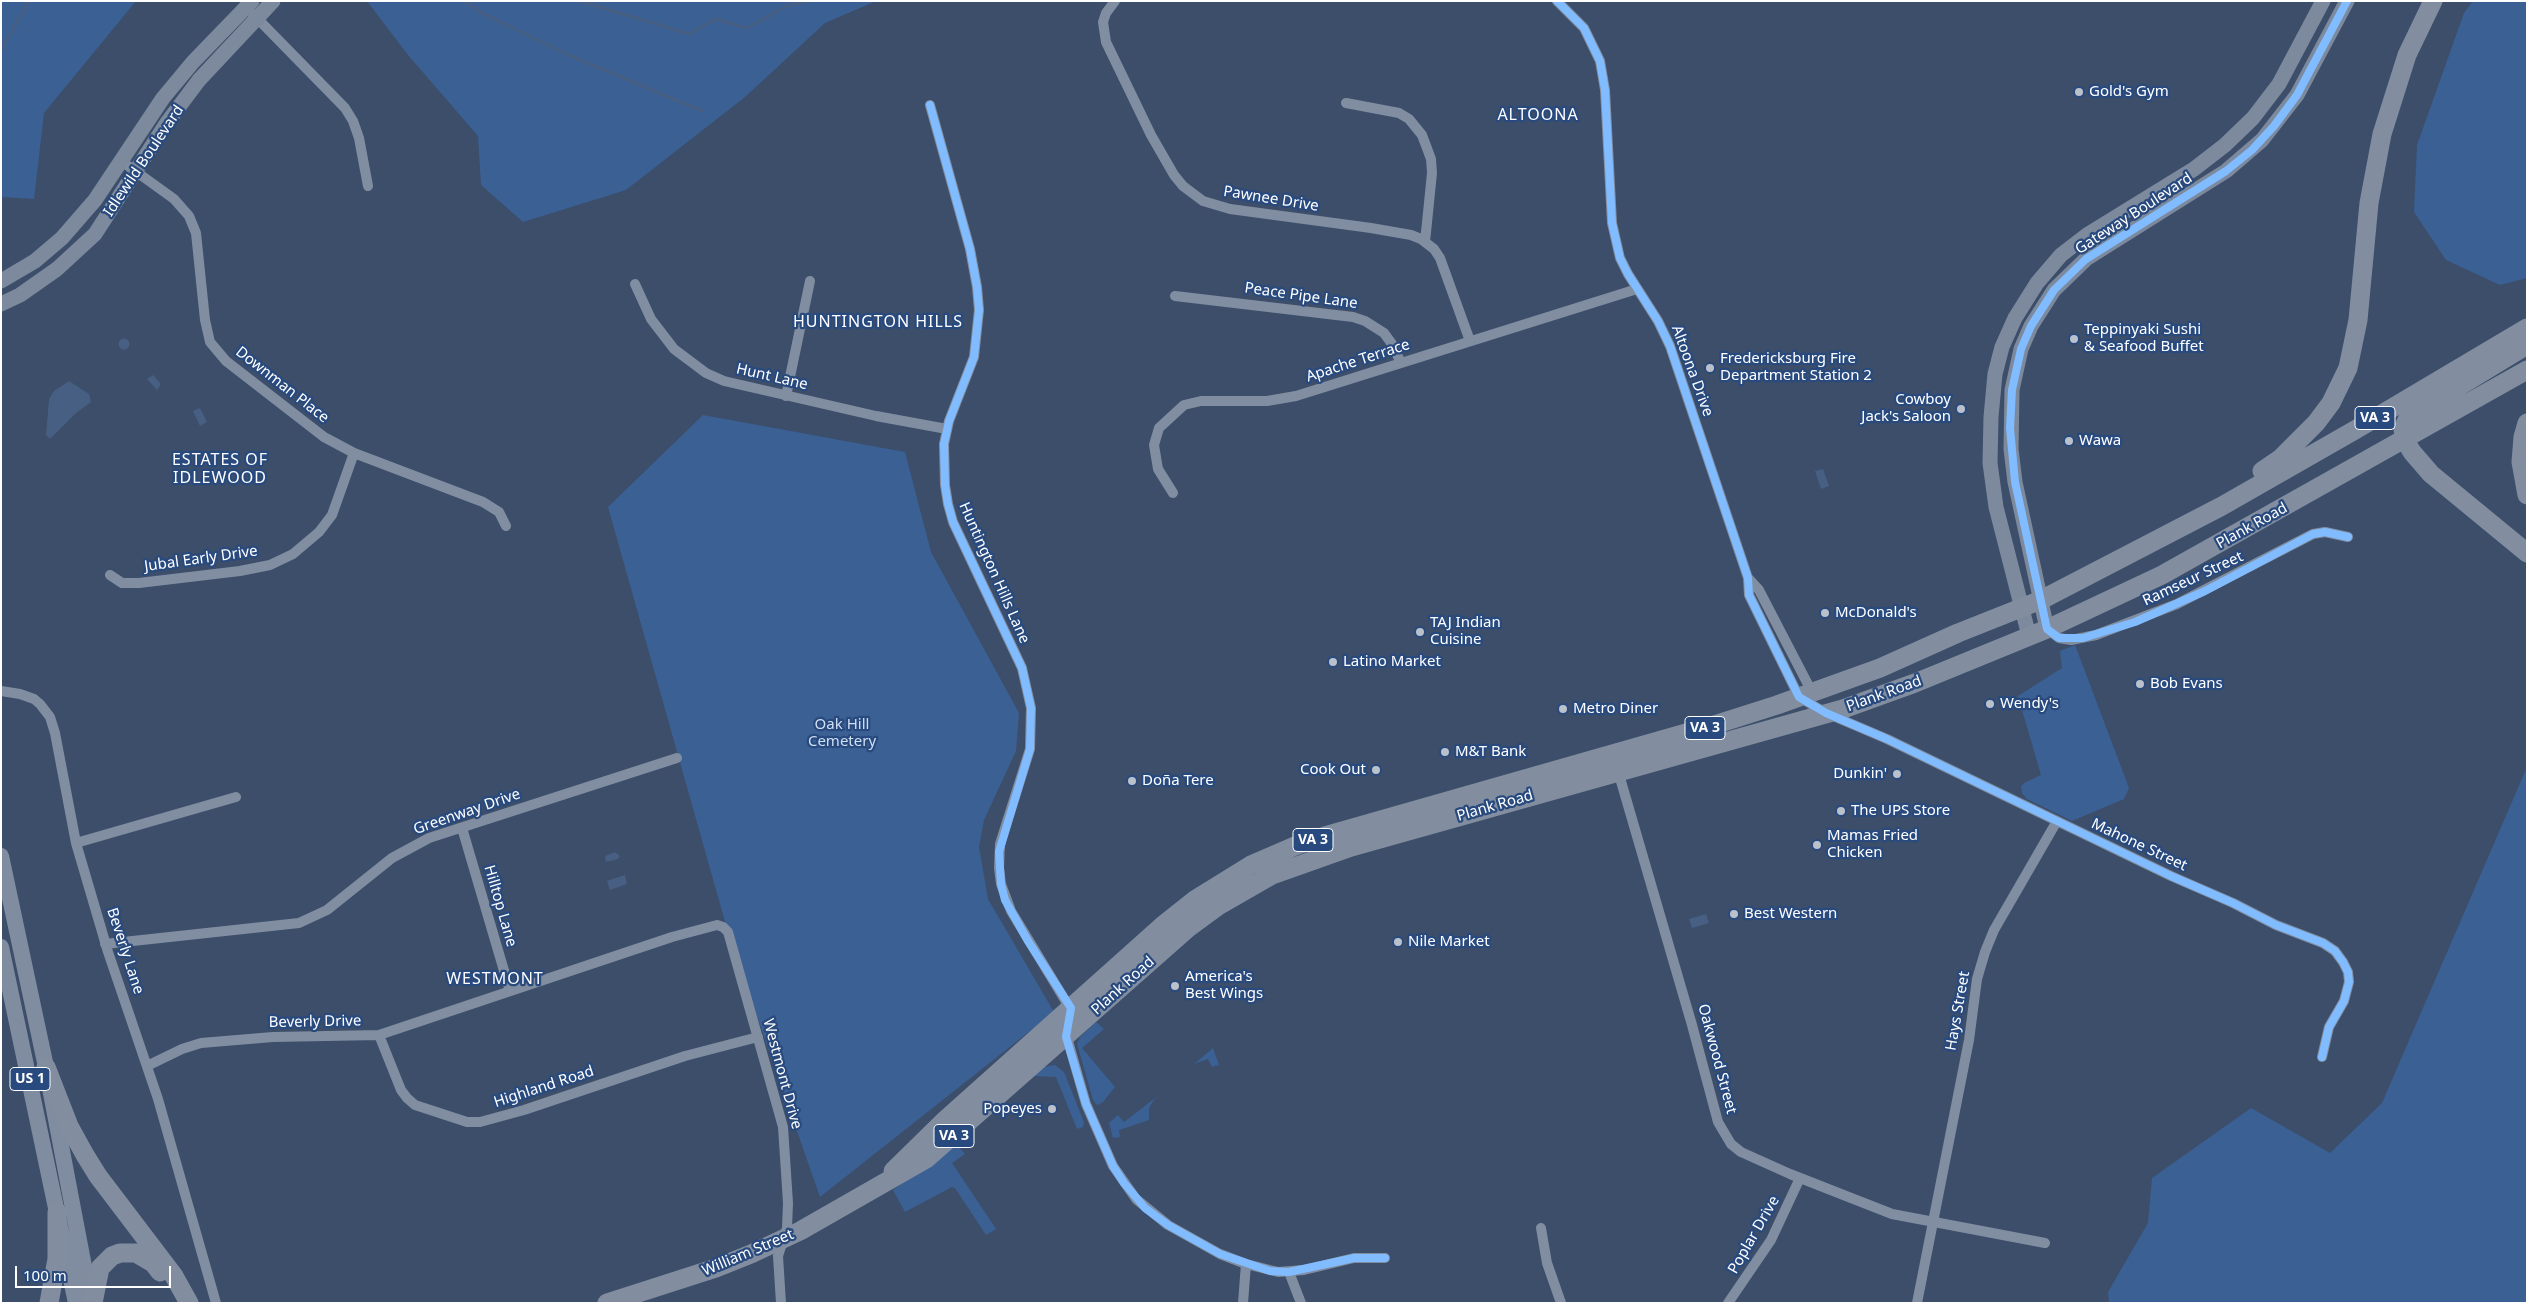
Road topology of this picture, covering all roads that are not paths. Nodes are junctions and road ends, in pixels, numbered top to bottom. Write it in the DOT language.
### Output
graph roads {
  1 [pos="273,1"];
  2 [pos="1115,1"];
  3 [pos="1557,1"];
  4 [pos="2323,1"];
  5 [pos="2347,1"];
  6 [pos="2433,1"];
  7 [pos="252,9"];
  8 [pos="1346,104"];
  9 [pos="930,105"];
  10 [pos="120,160"];
  11 [pos="136,171"];
  12 [pos="368,186"];
  13 [pos="1425,242"];
  14 [pos="1,281"];
  15 [pos="810,281"];
  16 [pos="635,284"];
  17 [pos="1637,288"];
  18 [pos="1175,296"];
  19 [pos="1,304"];
  20 [pos="2527,328"];
  21 [pos="1470,341"];
  22 [pos="2527,345"];
  23 [pos="1401,363"];
  24 [pos="2527,370"];
  25 [pos="786,396"];
  26 [pos="2527,423"];
  27 [pos="947,429"];
  28 [pos="2405,440"];
  29 [pos="354,452"];
  30 [pos="1173,493"];
  31 [pos="2527,495"];
  32 [pos="2222,506"];
  33 [pos="506,526"];
  34 [pos="2348,538"];
  35 [pos="2527,553"];
  36 [pos="110,576"];
  37 [pos="2041,600"];
  38 [pos="2022,608"];
  39 [pos="2047,629"];
  40 [pos="2030,636"];
  41 [pos="1,691"];
  42 [pos="1805,695"];
  43 [pos="1826,713"];
  44 [pos="676,758"];
  45 [pos="1571,766"];
  46 [pos="1618,771"];
  47 [pos="1519,780"];
  48 [pos="1552,790"];
  49 [pos="236,797"];
  50 [pos="1491,807"];
  51 [pos="2057,821"];
  52 [pos="462,828"];
  53 [pos="76,843"];
  54 [pos="1,856"];
  55 [pos="717,925"];
  56 [pos="105,944"];
  57 [pos="1,947"];
  58 [pos="510,990"];
  59 [pos="1072,1008"];
  60 [pos="379,1035"];
  61 [pos="758,1037"];
  62 [pos="1066,1037"];
  63 [pos="2322,1056"];
  64 [pos="46,1066"];
  65 [pos="147,1066"];
  66 [pos="1800,1178"];
  67 [pos="880,1184"];
  68 [pos="57,1212"];
  69 [pos="1933,1222"];
  70 [pos="1541,1228"];
  71 [pos="782,1240"];
  72 [pos="2045,1243"];
  73 [pos="1385,1258"];
  74 [pos="1246,1264"];
  75 [pos="1289,1272"];
  76 [pos="49,1303"];
  77 [pos="76,1303"];
  78 [pos="92,1303"];
  79 [pos="177,1303"];
  80 [pos="189,1303"];
  81 [pos="216,1303"];
  82 [pos="607,1303"];
  83 [pos="781,1303"];
  84 [pos="1243,1303"];
  85 [pos="1301,1303"];
  86 [pos="1561,1303"];
  87 [pos="1728,1303"];
  88 [pos="1917,1303"];
  1 -- 7 [label="street, Idlewild Boulevard"];
  2 -- 13 [label="street, Pawnee Drive"];
  3 -- 17 [label="street, Altoona Drive"];
  4 -- 38 [label="street, Gateway Boulevard"];
  5 -- 37 [label="street, Gateway Boulevard"];
  6 -- 32 [label="highway"];
  7 -- 10 [label="street, Idlewild Boulevard"];
  7 -- 11 [label="street, Idlewild Boulevard"];
  7 -- 12 [label="street"];
  8 -- 13 [label="street"];
  9 -- 27 [label="street, Huntington Hills Lane"];
  10 -- 11 [label="street, Downman Place"];
  10 -- 14 [label="street, Idlewild Boulevard"];
  11 -- 19 [label="street, Idlewild Boulevard"];
  11 -- 29 [label="street, Downman Place"];
  13 -- 21 [label="street, Pawnee Drive"];
  15 -- 25 [label="street"];
  16 -- 25 [label="street, Hunt Lane"];
  17 -- 21 [label="street, Apache Terrace"];
  17 -- 42 [label="street, Altoona Drive"];
  18 -- 23 [label="street, Peace Pipe Lane"];
  20 -- 32 [label="highway, Plank Road / VA 3"];
  21 -- 23 [label="street, Apache Terrace"];
  22 -- 28 [label="highway"];
  23 -- 30 [label="street, Apache Terrace"];
  24 -- 28 [label="highway, Plank Road / VA 3"];
  25 -- 27 [label="street, Hunt Lane"];
  26 -- 31 [label="highway"];
  27 -- 59 [label="street, Huntington Hills Lane"];
  28 -- 35 [label="highway"];
  28 -- 39 [label="highway, Plank Road / VA 3"];
  29 -- 33 [label="street, Downman Place"];
  29 -- 36 [label="street, Jubal Early Drive"];
  32 -- 37 [label="highway, Plank Road / VA 3"];
  34 -- 39 [label="street, Ramseur Street"];
  37 -- 38 [label="highway, Plank Road / VA 3"];
  37 -- 39 [label="street, Gateway Boulevard"];
  38 -- 40 [label="street, Gateway Boulevard"];
  38 -- 42 [label="highway, Plank Road / VA 3"];
  39 -- 40 [label="highway, Plank Road / VA 3"];
  40 -- 43 [label="highway, Plank Road / VA 3"];
  41 -- 53 [label="street, Beverly Lane"];
  42 -- 43 [label="street"];
  42 -- 45 [label="highway, Plank Road / VA 3"];
  43 -- 46 [label="highway, Plank Road / VA 3"];
  43 -- 51 [label="street, Mahone Street"];
  44 -- 52 [label="street, Greenway Drive"];
  45 -- 47 [label="highway, Plank Road / VA 3"];
  45 -- 48 [label="highway"];
  46 -- 48 [label="highway, Plank Road / VA 3"];
  46 -- 66 [label="street, Oakwood Street"];
  47 -- 50 [label="highway"];
  47 -- 59 [label="highway, Plank Road / VA 3"];
  48 -- 50 [label="highway, Plank Road / VA 3"];
  49 -- 53 [label="street"];
  50 -- 62 [label="highway, Plank Road / VA 3"];
  51 -- 63 [label="street, Mahone Street"];
  51 -- 69 [label="street, Hays Street"];
  52 -- 56 [label="street, Greenway Drive"];
  52 -- 58 [label="street, Hilltop Lane"];
  53 -- 56 [label="street, Beverly Lane"];
  54 -- 64 [label="main road, US 1"];
  55 -- 58 [label="street, Beverly Drive"];
  55 -- 61 [label="street, Westmont Drive"];
  56 -- 65 [label="street, Beverly Lane"];
  57 -- 68 [label="main road, US 1"];
  58 -- 60 [label="street, Beverly Drive"];
  59 -- 62 [label="street"];
  59 -- 67 [label="highway, William Street / VA 3"];
  60 -- 61 [label="street, Highland Road"];
  60 -- 65 [label="street, Beverly Drive"];
  61 -- 71 [label="street, Westmont Drive"];
  62 -- 67 [label="highway, William Street / VA 3"];
  62 -- 74 [label="street"];
  64 -- 78 [label="main road, US 1"];
  64 -- 80 [label="highway"];
  65 -- 81 [label="street"];
  66 -- 69 [label="street, Oakwood Street"];
  66 -- 87 [label="street, Poplar Drive"];
  67 -- 71 [label="highway, William Street / VA 3"];
  68 -- 76 [label="highway"];
  68 -- 77 [label="main road, US 1"];
  69 -- 72 [label="street, Oakwood Street"];
  69 -- 88 [label="street, Hays Street"];
  70 -- 86 [label="street"];
  71 -- 82 [label="highway, William Street / VA 3"];
  71 -- 83 [label="street, Westmont Drive"];
  73 -- 75 [label="street"];
  74 -- 75 [label="street"];
  74 -- 84 [label="street"];
  75 -- 85 [label="street"];
  78 -- 79 [label="highway"];
}
